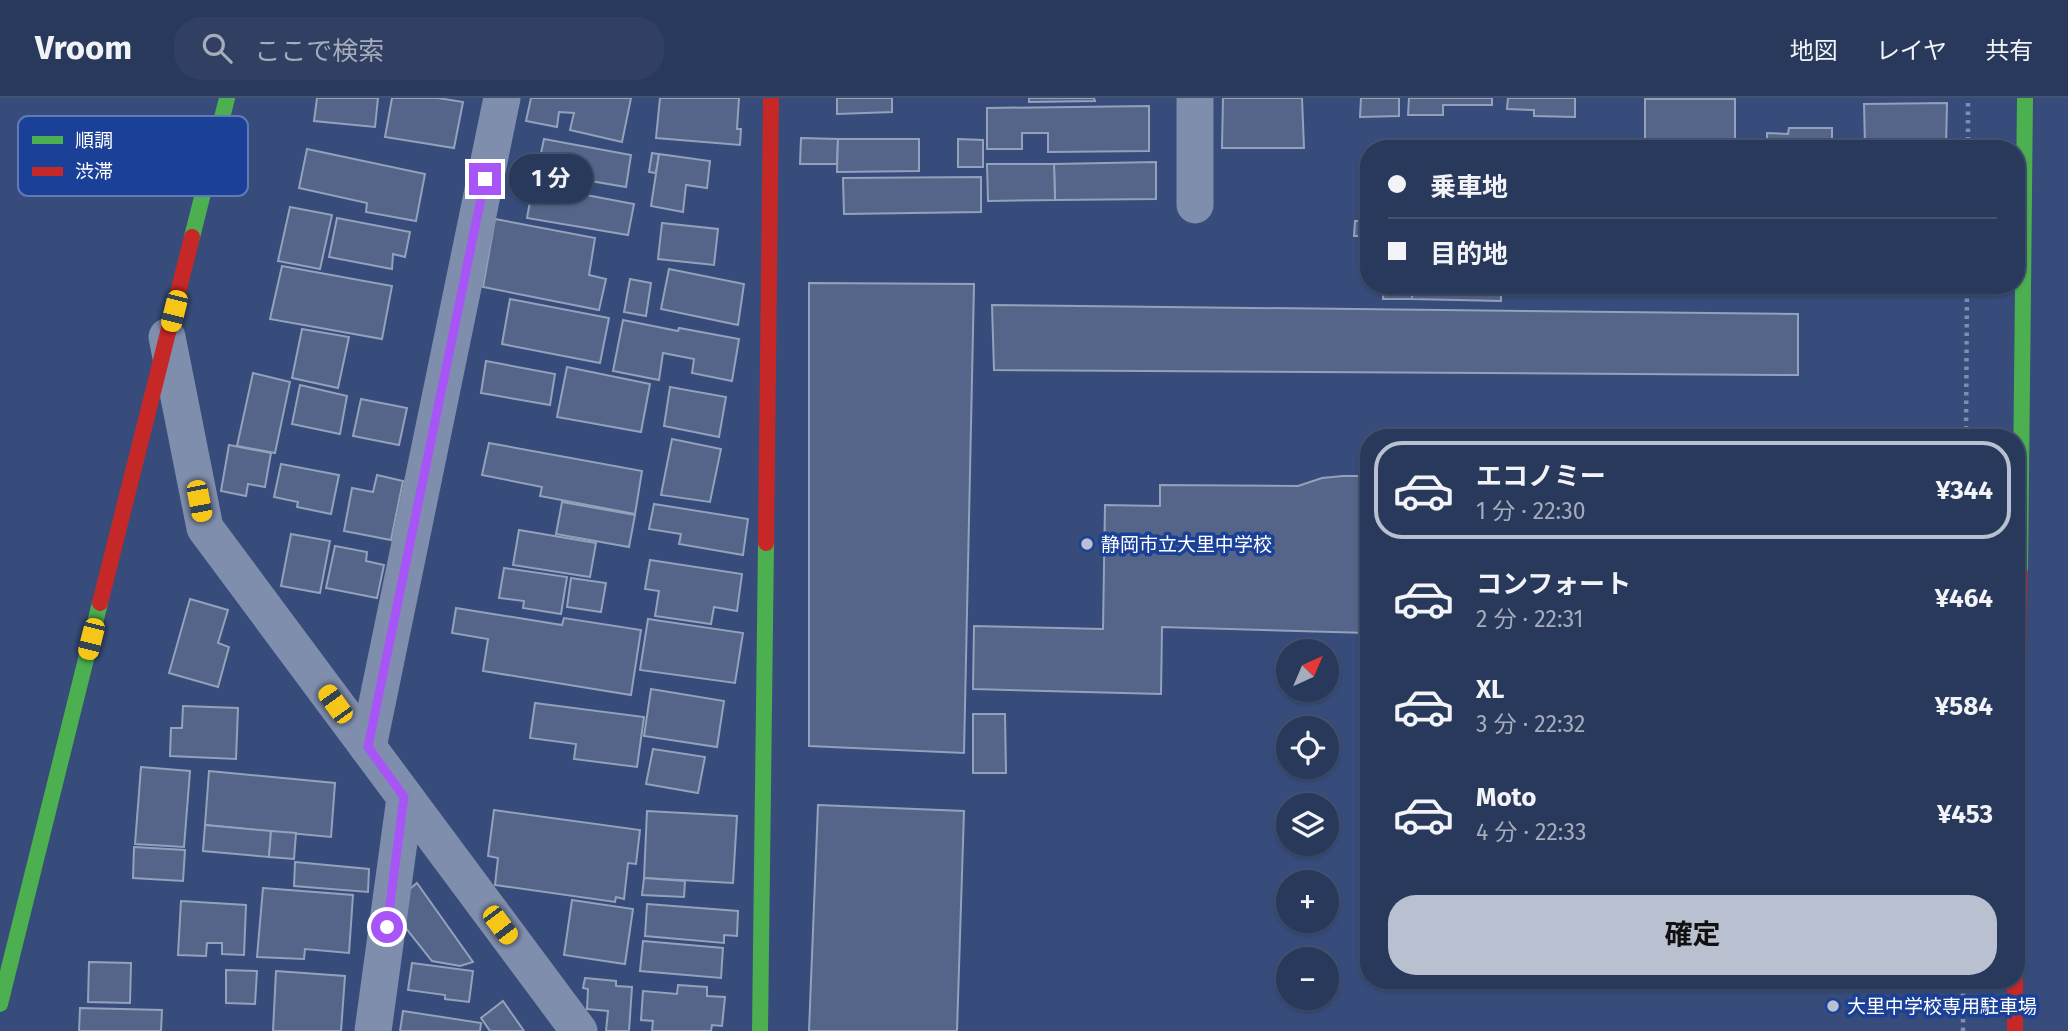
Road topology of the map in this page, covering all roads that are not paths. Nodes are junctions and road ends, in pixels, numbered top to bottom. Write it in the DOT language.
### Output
graph roads {
  1 [pos="227,98"];
  2 [pos="502,98"];
  3 [pos="771,98"];
  4 [pos="1195,98"];
  5 [pos="2025,98"];
  6 [pos="222,116"];
  7 [pos="2025,140"];
  8 [pos="202,196"];
  9 [pos="1195,205"];
  10 [pos="2023,294"];
  11 [pos="167,337"];
  12 [pos="2021,429"];
  13 [pos="368,747"];
  14 [pos="404,797"];
  15 [pos="2015,989"];
  16 [pos="0,1004"];
  17 [pos="373,1031"];
  18 [pos="579,1031"];
  19 [pos="760,1031"];
  20 [pos="2015,1031"];
  1 -- 6 [label="street"];
  2 -- 13 [label="street"];
  3 -- 19 [label="street"];
  4 -- 9 [label="street"];
  5 -- 7 [label="street"];
  8 -- 11 [label="street"];
  10 -- 12 [label="street"];
  11 -- 13 [label="street"];
  11 -- 16 [label="street"];
  13 -- 14 [label="street"];
  14 -- 17 [label="street"];
  14 -- 18 [label="street"];
  15 -- 20 [label="street"];
}
